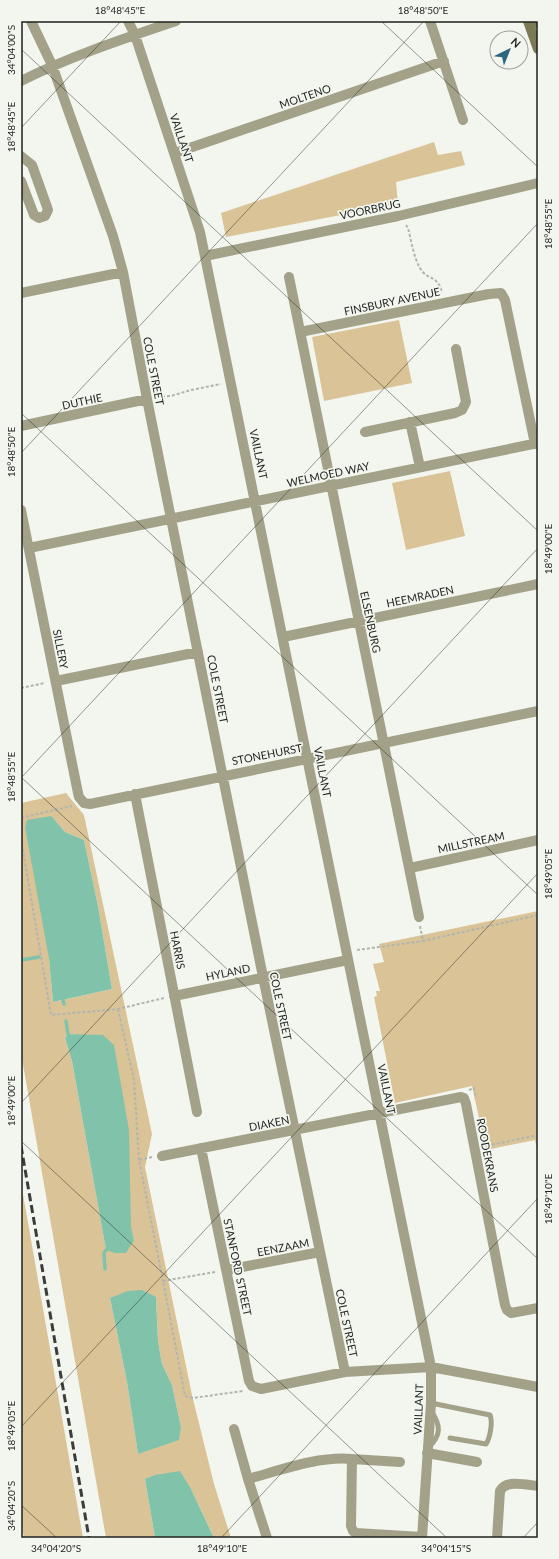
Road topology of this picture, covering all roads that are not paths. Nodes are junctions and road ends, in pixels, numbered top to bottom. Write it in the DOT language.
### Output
graph roads {
  1 [pos="31,21"];
  2 [pos="128,21"];
  3 [pos="176,21"];
  4 [pos="430,21"];
  5 [pos="528,21"];
  6 [pos="135,35"];
  7 [pos="538,49"];
  8 [pos="444,61"];
  9 [pos="52,65"];
  10 [pos="21,81"];
  11 [pos="463,120"];
  12 [pos="174,154"];
  13 [pos="21,156"];
  14 [pos="21,181"];
  15 [pos="538,183"];
  16 [pos="205,256"];
  17 [pos="123,272"];
  18 [pos="289,277"];
  19 [pos="21,293"];
  20 [pos="300,332"];
  21 [pos="456,349"];
  22 [pos="147,399"];
  23 [pos="410,422"];
  24 [pos="21,426"];
  25 [pos="365,432"];
  26 [pos="537,443"];
  27 [pos="420,467"];
  28 [pos="332,486"];
  29 [pos="256,501"];
  30 [pos="21,510"];
  31 [pos="171,518"];
  32 [pos="29,548"];
  33 [pos="538,584"];
  34 [pos="359,621"];
  35 [pos="283,637"];
  36 [pos="198,652"];
  37 [pos="56,681"];
  38 [pos="538,712"];
  39 [pos="384,743"];
  40 [pos="308,758"];
  41 [pos="223,776"];
  42 [pos="135,794"];
  43 [pos="84,803"];
  44 [pos="538,840"];
  45 [pos="410,868"];
  46 [pos="419,917"];
  47 [pos="347,956"];
  48 [pos="263,977"];
  49 [pos="174,996"];
  50 [pos="197,1112"];
  51 [pos="380,1113"];
  52 [pos="296,1130"];
  53 [pos="201,1148"];
  54 [pos="162,1156"];
  55 [pos="320,1252"];
  56 [pos="226,1270"];
  57 [pos="538,1308"];
  58 [pos="431,1367"];
  59 [pos="345,1372"];
  60 [pos="538,1387"];
  61 [pos="431,1406"];
  62 [pos="234,1428"];
  63 [pos="450,1438"];
  64 [pos="428,1451"];
  65 [pos="352,1459"];
  66 [pos="400,1462"];
  67 [pos="477,1462"];
  68 [pos="248,1479"];
  69 [pos="538,1486"];
  70 [pos="267,1538"];
  71 [pos="422,1538"];
  72 [pos="497,1538"];
  1 -- 9 [label="street, COLE STREET"];
  2 -- 6 [label="street, VAILLANT"];
  3 -- 6 [label="street"];
  4 -- 8 [label="street"];
  5 -- 7 [label="main road"];
  6 -- 9 [label="street"];
  6 -- 12 [label="street, VAILLANT"];
  8 -- 11 [label="street"];
  8 -- 12 [label="street, MOLTENO"];
  9 -- 10 [label="street"];
  9 -- 17 [label="street, COLE STREET"];
  12 -- 16 [label="street, VAILLANT"];
  13 -- 14 [label="street"];
  15 -- 16 [label="street, VOORBRUG"];
  16 -- 29 [label="street, VAILLANT"];
  17 -- 19 [label="street"];
  17 -- 22 [label="street, COLE STREET"];
  18 -- 20 [label="street, ELSENBURG"];
  20 -- 26 [label="street, FINSBURY AVENUE"];
  20 -- 28 [label="street, ELSENBURG"];
  21 -- 23 [label="street"];
  22 -- 24 [label="street, DUTHIE"];
  22 -- 31 [label="street, COLE STREET"];
  23 -- 25 [label="street"];
  23 -- 27 [label="street"];
  26 -- 27 [label="street, WELMOED WAY"];
  27 -- 28 [label="street, WELMOED WAY"];
  28 -- 29 [label="street, WELMOED WAY"];
  28 -- 34 [label="street, ELSENBURG"];
  29 -- 31 [label="street, WELMOED WAY"];
  29 -- 35 [label="street, VAILLANT"];
  30 -- 32 [label="street, SILLERY"];
  31 -- 32 [label="street, WELMOED WAY"];
  31 -- 36 [label="street, COLE STREET"];
  32 -- 37 [label="street, SILLERY"];
  33 -- 34 [label="street, HEEMRADEN"];
  34 -- 35 [label="street, HEEMRADEN"];
  34 -- 39 [label="street, ELSENBURG"];
  35 -- 40 [label="street, VAILLANT"];
  36 -- 37 [label="street"];
  36 -- 41 [label="street, COLE STREET"];
  37 -- 43 [label="street, SILLERY"];
  38 -- 39 [label="street, STONEHURST"];
  39 -- 40 [label="street, STONEHURST"];
  39 -- 45 [label="street, ELSENBURG"];
  40 -- 41 [label="street, STONEHURST"];
  40 -- 47 [label="street, VAILLANT"];
  41 -- 42 [label="street, STONEHURST"];
  41 -- 48 [label="street, COLE STREET"];
  42 -- 43 [label="street, STONEHURST"];
  42 -- 49 [label="street, HARRIS"];
  44 -- 45 [label="street, MILLSTREAM"];
  45 -- 46 [label="street, ELSENBURG"];
  47 -- 48 [label="street, HYLAND"];
  47 -- 51 [label="street, VAILLANT"];
  48 -- 49 [label="street, HYLAND"];
  48 -- 52 [label="street, COLE STREET"];
  49 -- 50 [label="street, HARRIS"];
  51 -- 52 [label="street, DIAKEN"];
  51 -- 57 [label="street, ROODEKRANS"];
  51 -- 58 [label="street, VAILLANT"];
  52 -- 53 [label="street, DIAKEN"];
  52 -- 55 [label="street, COLE STREET"];
  53 -- 54 [label="street, DIAKEN"];
  53 -- 56 [label="street, STANFORD STREET"];
  55 -- 56 [label="street, EENZAAM"];
  55 -- 59 [label="street, COLE STREET"];
  56 -- 59 [label="street, STANFORD STREET"];
  58 -- 59 [label="street"];
  58 -- 60 [label="street"];
  58 -- 61 [label="street, VAILLANT"];
  61 -- 63 [label="lane"];
  61 -- 64 [label="street, VAILLANT"];
  62 -- 68 [label="street"];
  64 -- 67 [label="street"];
  64 -- 71 [label="street, VAILLANT"];
  65 -- 66 [label="street"];
  65 -- 68 [label="street"];
  65 -- 71 [label="street"];
  68 -- 70 [label="street"];
  69 -- 72 [label="street"];
}
